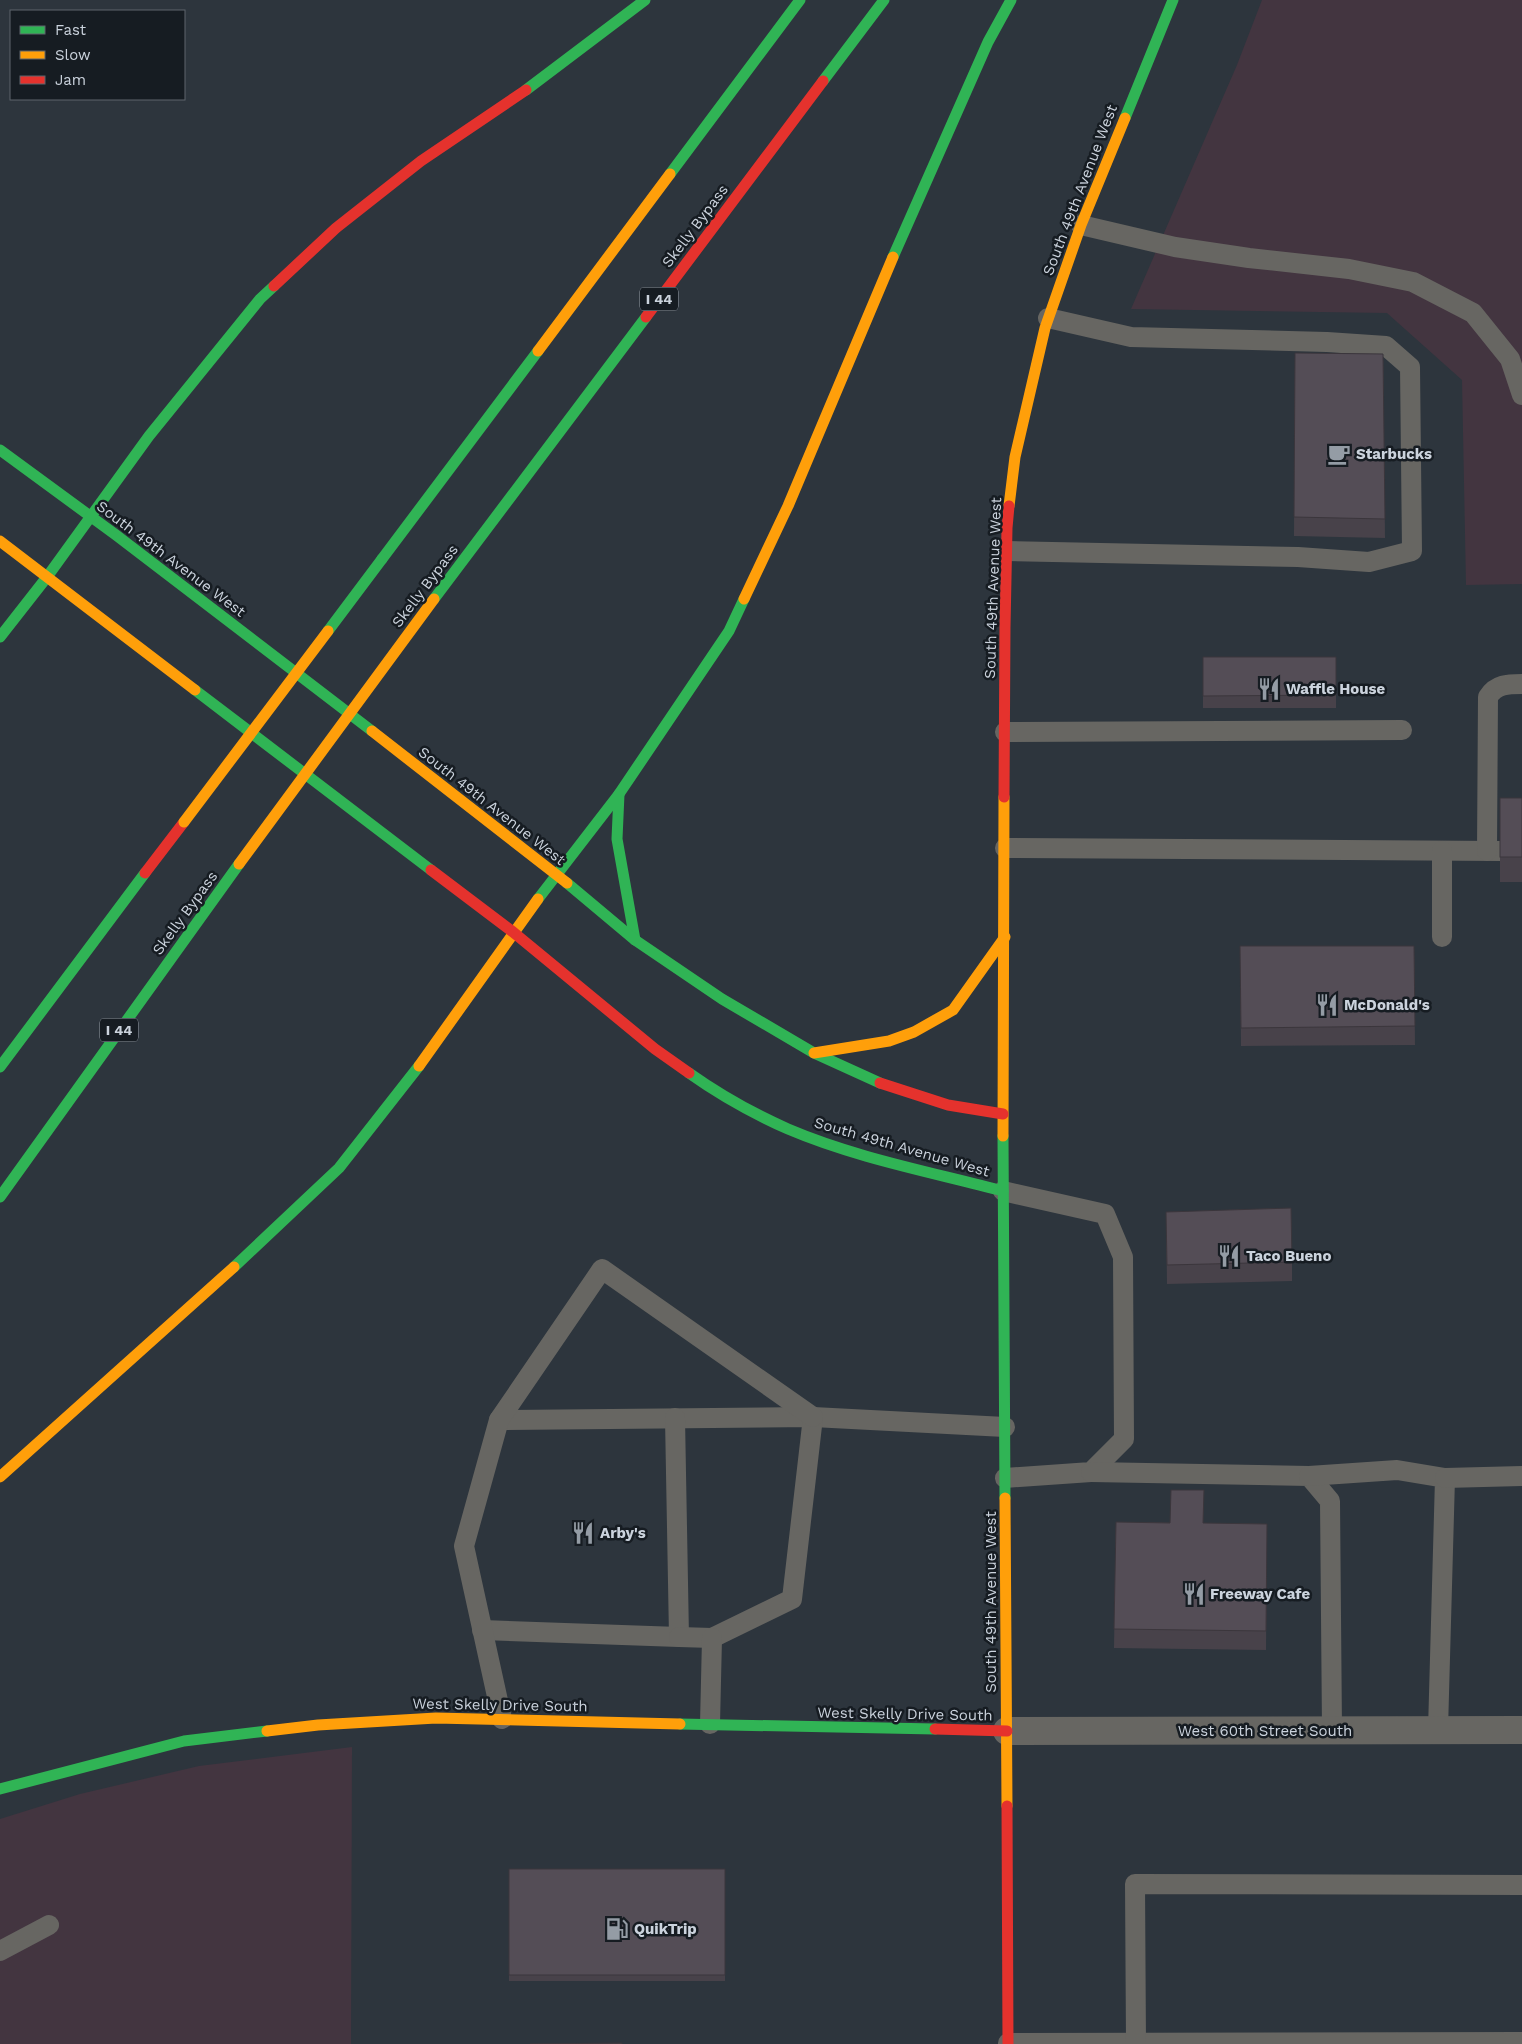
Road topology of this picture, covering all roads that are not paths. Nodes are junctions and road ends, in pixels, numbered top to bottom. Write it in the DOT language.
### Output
graph roads {
  1 [pos="645,0"];
  2 [pos="800,0"];
  3 [pos="884,0"];
  4 [pos="1011,0"];
  5 [pos="1173,0"];
  6 [pos="1081,225"];
  7 [pos="1048,318"];
  8 [pos="1522,396"];
  9 [pos="0,450"];
  10 [pos="91,516"];
  11 [pos="0,541"];
  12 [pos="1006,551"];
  13 [pos="47,578"];
  14 [pos="0,637"];
  15 [pos="1522,684"];
  16 [pos="1402,730"];
  17 [pos="1005,732"];
  18 [pos="619,794"];
  19 [pos="1005,848"];
  20 [pos="1442,851"];
  21 [pos="557,874"];
  22 [pos="513,932"];
  23 [pos="1005,937"];
  24 [pos="1442,937"];
  25 [pos="636,940"];
  26 [pos="814,1053"];
  27 [pos="0,1067"];
  28 [pos="1003,1114"];
  29 [pos="1003,1191"];
  30 [pos="0,1197"];
  31 [pos="813,1417"];
  32 [pos="674,1418"];
  33 [pos="498,1420"];
  34 [pos="1005,1427"];
  35 [pos="1091,1472"];
  36 [pos="1309,1476"];
  37 [pos="1522,1476"];
  38 [pos="0,1477"];
  39 [pos="1005,1478"];
  40 [pos="1445,1478"];
  41 [pos="482,1630"];
  42 [pos="680,1636"];
  43 [pos="712,1638"];
  44 [pos="502,1719"];
  45 [pos="710,1724"];
  46 [pos="1332,1730"];
  47 [pos="1438,1730"];
  48 [pos="1522,1730"];
  49 [pos="1007,1731"];
  50 [pos="0,1789"];
  51 [pos="1522,1885"];
  52 [pos="49,1925"];
  53 [pos="0,1951"];
  54 [pos="1522,2042"];
  55 [pos="1136,2043"];
  56 [pos="1193,2043"];
  57 [pos="1349,2043"];
  58 [pos="1008,2044"];
  1 -- 10 [label="main road"];
  2 -- 27 [label="main road, bridge"];
  3 -- 30 [label="main road, Skelly Bypass / I 44, bridge"];
  4 -- 18 [label="main road"];
  5 -- 6 [label="main road, South 49th Avenue West"];
  6 -- 7 [label="main road, South 49th Avenue West"];
  6 -- 8 [label="lane"];
  7 -- 12 [label="main road, South 49th Avenue West"];
  7 -- 12 [label="lane"];
  9 -- 10 [label="main road, South 49th Avenue West"];
  10 -- 13 [label="main road"];
  10 -- 21 [label="main road, South 49th Avenue West"];
  11 -- 13 [label="main road, South 49th Avenue West"];
  12 -- 17 [label="main road, South 49th Avenue West"];
  13 -- 14 [label="main road"];
  13 -- 22 [label="main road, South 49th Avenue West"];
  15 -- 20 [label="lane"];
  16 -- 17 [label="lane"];
  17 -- 19 [label="main road, South 49th Avenue West"];
  18 -- 21 [label="main road"];
  18 -- 25 [label="main road"];
  19 -- 20 [label="lane"];
  19 -- 23 [label="main road, South 49th Avenue West"];
  20 -- 24 [label="lane"];
  21 -- 22 [label="main road"];
  21 -- 25 [label="main road, South 49th Avenue West"];
  22 -- 29 [label="main road, South 49th Avenue West"];
  22 -- 38 [label="main road"];
  23 -- 26 [label="main road"];
  23 -- 28 [label="main road, South 49th Avenue West"];
  25 -- 26 [label="main road, South 49th Avenue West"];
  26 -- 28 [label="main road, South 49th Avenue West"];
  28 -- 29 [label="main road, South 49th Avenue West"];
  29 -- 34 [label="main road, South 49th Avenue West"];
  29 -- 35 [label="lane"];
  31 -- 32 [label="lane"];
  31 -- 33 [label="lane"];
  31 -- 34 [label="lane"];
  31 -- 43 [label="lane"];
  32 -- 33 [label="lane"];
  32 -- 42 [label="lane"];
  33 -- 41 [label="lane"];
  34 -- 39 [label="main road, South 49th Avenue West"];
  35 -- 36 [label="lane"];
  35 -- 39 [label="lane"];
  36 -- 40 [label="lane"];
  36 -- 46 [label="lane"];
  37 -- 40 [label="lane"];
  39 -- 49 [label="main road, South 49th Avenue West"];
  40 -- 47 [label="lane"];
  41 -- 42 [label="lane"];
  41 -- 44 [label="lane"];
  42 -- 43 [label="lane"];
  43 -- 45 [label="lane"];
  44 -- 45 [label="main road, West Skelly Drive South"];
  44 -- 50 [label="main road, West Skelly Drive South"];
  45 -- 49 [label="main road, West Skelly Drive South"];
  46 -- 47 [label="street, West 60th Street South"];
  46 -- 49 [label="street, West 60th Street South"];
  47 -- 48 [label="street, West 60th Street South"];
  49 -- 58 [label="main road, South 49th Avenue West"];
  51 -- 55 [label="lane"];
  52 -- 53 [label="lane"];
  54 -- 57 [label="lane"];
  55 -- 56 [label="lane"];
  55 -- 58 [label="lane"];
  56 -- 57 [label="lane"];
}
